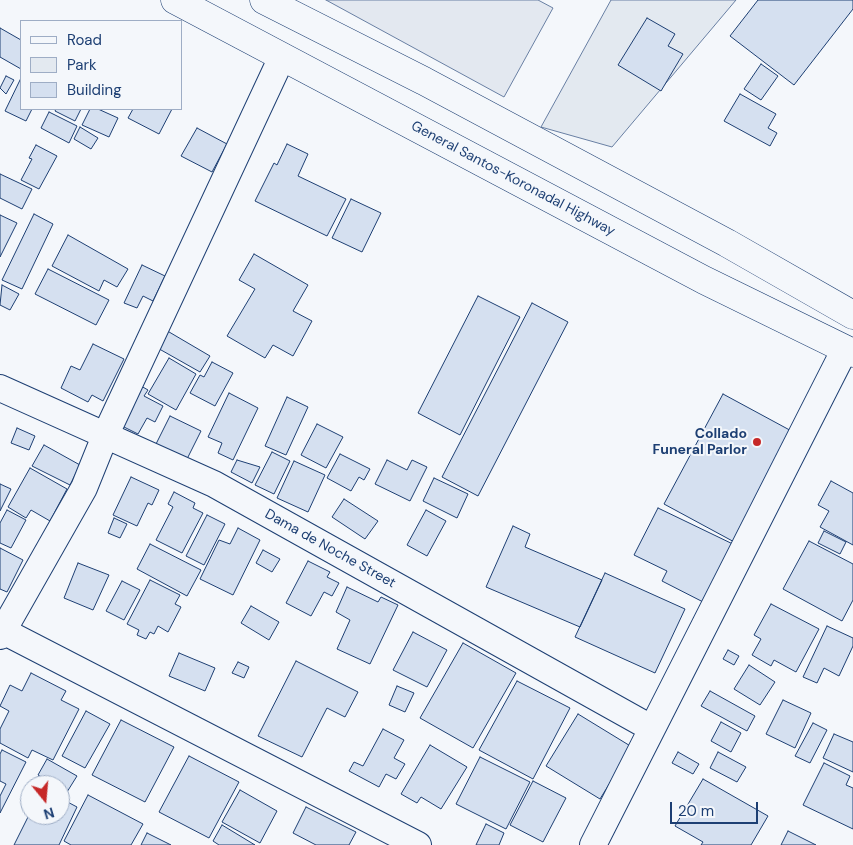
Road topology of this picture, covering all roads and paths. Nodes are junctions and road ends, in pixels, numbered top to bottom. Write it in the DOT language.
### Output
graph roads {
  1 [pos="175,0"];
  2 [pos="264,0"];
  3 [pos="282,56"];
  4 [pos="853,314"];
  5 [pos="849,351"];
  6 [pos="0,388"];
  7 [pos="106,436"];
  8 [pos="1,633"];
  9 [pos="651,728"];
  10 [pos="418,845"];
  11 [pos="593,845"];
  1 -- 3 [label="highway, General Santos-Koronadal Highway"];
  2 -- 4 [label="highway"];
  3 -- 5 [label="highway, General Santos-Koronadal Highway"];
  3 -- 7 [label="street"];
  5 -- 9 [label="street"];
  6 -- 7 [label="street, Dama de Noche Street"];
  7 -- 8 [label="street"];
  7 -- 9 [label="street, Dama de Noche Street"];
  8 -- 10 [label="street"];
  9 -- 11 [label="street"];
}
